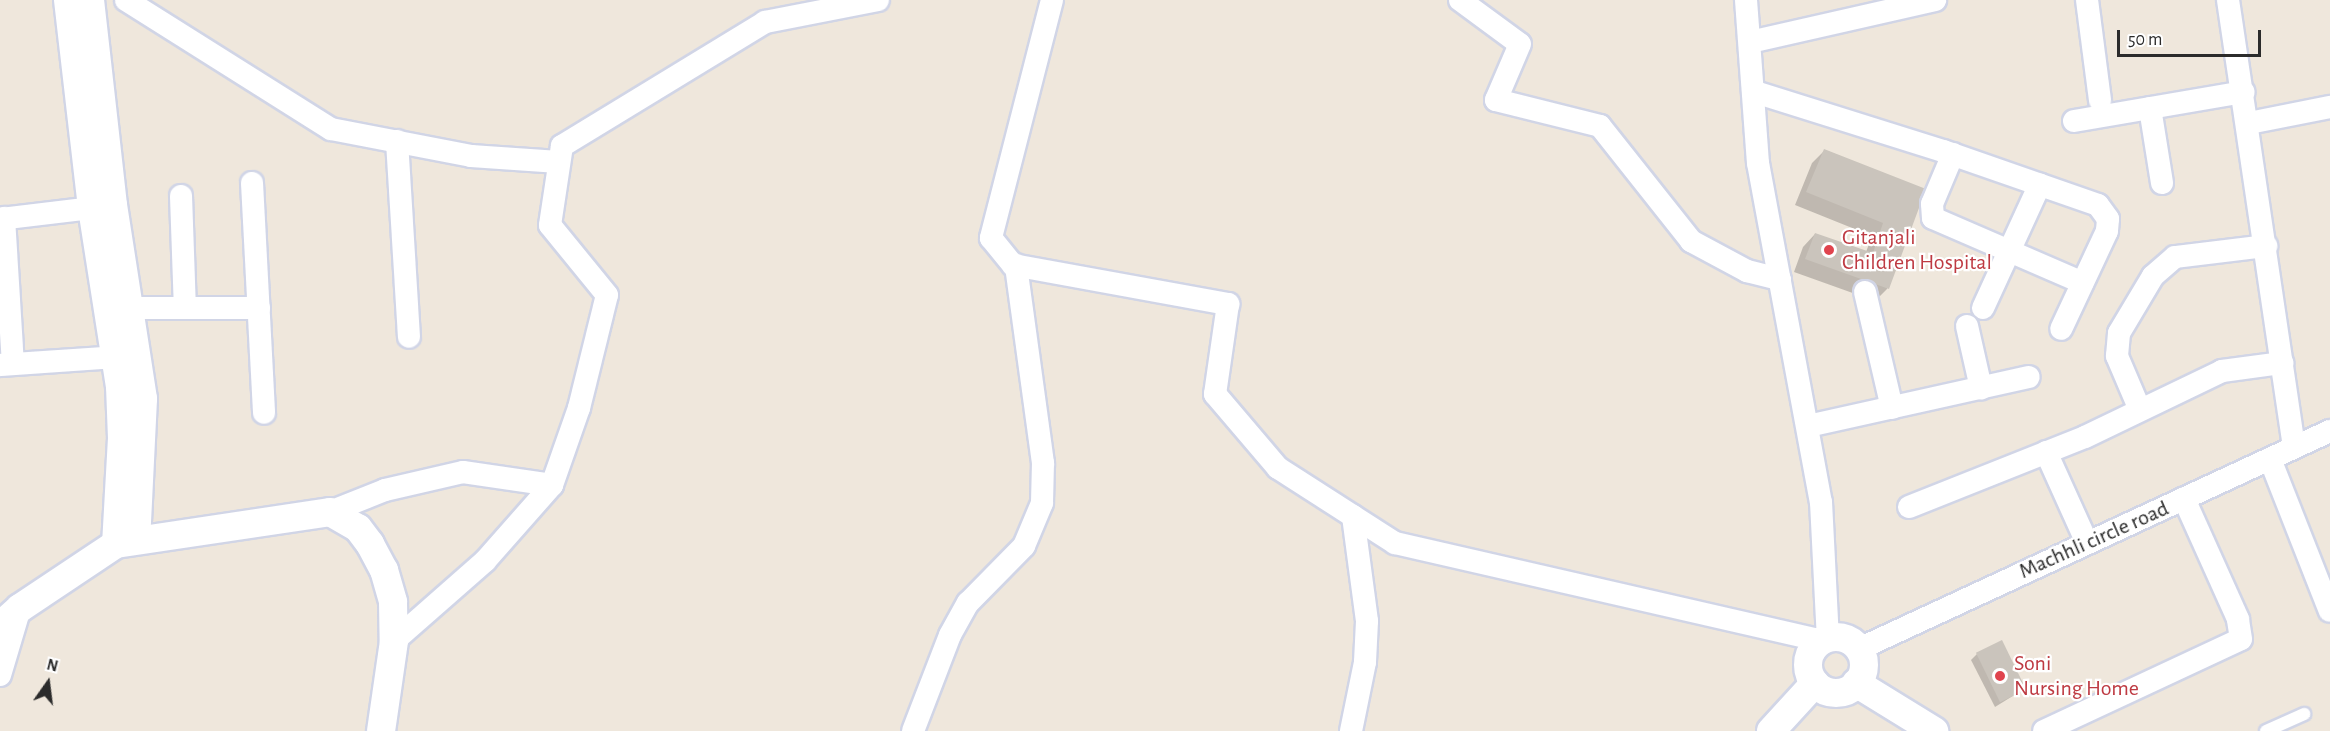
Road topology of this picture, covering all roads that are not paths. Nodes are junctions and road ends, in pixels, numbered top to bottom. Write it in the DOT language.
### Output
graph roads {
  1 [pos="68,0"];
  2 [pos="90,0"];
  3 [pos="126,0"];
  4 [pos="878,0"];
  5 [pos="1052,0"];
  6 [pos="1460,0"];
  7 [pos="1746,0"];
  8 [pos="1935,0"];
  9 [pos="2087,0"];
  10 [pos="2228,0"];
  11 [pos="1750,42"];
  12 [pos="1755,92"];
  13 [pos="2244,92"];
  14 [pos="2100,100"];
  15 [pos="2330,107"];
  16 [pos="2150,108"];
  17 [pos="2074,121"];
  18 [pos="2249,123"];
  19 [pos="397,141"];
  20 [pos="1953,154"];
  21 [pos="560,162"];
  22 [pos="252,183"];
  23 [pos="2162,183"];
  24 [pos="2040,184"];
  25 [pos="181,196"];
  26 [pos="102,207"];
  27 [pos="2,219"];
  28 [pos="2266,246"];
  29 [pos="2008,249"];
  30 [pos="1016,265"];
  31 [pos="1780,279"];
  32 [pos="2083,283"];
  33 [pos="1865,292"];
  34 [pos="118,308"];
  35 [pos="185,308"];
  36 [pos="259,308"];
  37 [pos="1983,308"];
  38 [pos="1967,326"];
  39 [pos="2061,329"];
  40 [pos="409,337"];
  41 [pos="116,357"];
  42 [pos="2282,363"];
  43 [pos="7,364"];
  44 [pos="2029,377"];
  45 [pos="1981,388"];
  46 [pos="1892,408"];
  47 [pos="2140,410"];
  48 [pos="264,412"];
  49 [pos="1808,426"];
  50 [pos="2330,431"];
  51 [pos="2294,446"];
  52 [pos="2046,452"];
  53 [pos="2270,459"];
  54 [pos="552,485"];
  55 [pos="2184,499"];
  56 [pos="1909,507"];
  57 [pos="330,512"];
  58 [pos="1353,516"];
  59 [pos="126,542"];
  60 [pos="2087,543"];
  61 [pos="2323,574"];
  62 [pos="2330,611"];
  63 [pos="6,613"];
  64 [pos="1825,640"];
  65 [pos="394,641"];
  66 [pos="1858,649"];
  67 [pos="0,675"];
  68 [pos="1815,683"];
  69 [pos="1856,683"];
  70 [pos="2304,714"];
  71 [pos="381,731"];
  72 [pos="913,731"];
  73 [pos="1351,731"];
  74 [pos="1771,731"];
  75 [pos="1934,731"];
  76 [pos="2044,731"];
  77 [pos="2266,731"];
  1 -- 26 [label="street"];
  2 -- 26 [label="street"];
  3 -- 19 [label="street"];
  4 -- 21 [label="street"];
  5 -- 30 [label="street"];
  6 -- 31 [label="street"];
  7 -- 11 [label="street"];
  8 -- 11 [label="street"];
  9 -- 14 [label="street"];
  10 -- 13 [label="street"];
  11 -- 12 [label="street"];
  12 -- 20 [label="street"];
  12 -- 31 [label="street"];
  13 -- 16 [label="street"];
  13 -- 18 [label="street"];
  15 -- 18 [label="street"];
  16 -- 17 [label="street"];
  16 -- 23 [label="street"];
  18 -- 28 [label="street"];
  19 -- 21 [label="street"];
  19 -- 40 [label="street"];
  20 -- 24 [label="street"];
  20 -- 29 [label="street"];
  21 -- 54 [label="street"];
  22 -- 36 [label="street"];
  24 -- 29 [label="street"];
  24 -- 32 [label="street"];
  25 -- 35 [label="street"];
  26 -- 27 [label="street"];
  26 -- 34 [label="street"];
  27 -- 43 [label="street"];
  28 -- 42 [label="street"];
  28 -- 47 [label="street"];
  29 -- 32 [label="street"];
  29 -- 37 [label="street"];
  30 -- 58 [label="street"];
  30 -- 72 [label="street"];
  31 -- 49 [label="street"];
  32 -- 39 [label="street"];
  33 -- 46 [label="street"];
  34 -- 35 [label="street"];
  34 -- 41 [label="street"];
  34 -- 59 [label="street"];
  35 -- 36 [label="street"];
  36 -- 48 [label="street"];
  38 -- 45 [label="street"];
  41 -- 43 [label="street"];
  41 -- 59 [label="street"];
  42 -- 47 [label="street"];
  42 -- 51 [label="street"];
  44 -- 45 [label="street"];
  45 -- 46 [label="street"];
  46 -- 49 [label="street"];
  47 -- 52 [label="street"];
  49 -- 64 [label="street"];
  50 -- 51 [label="street, Machhli circle road"];
  51 -- 53 [label="street, Machhli circle road"];
  52 -- 56 [label="street"];
  52 -- 60 [label="street"];
  53 -- 55 [label="street, Machhli circle road"];
  53 -- 61 [label="street"];
  54 -- 57 [label="street"];
  54 -- 65 [label="street"];
  55 -- 60 [label="street, Machhli circle road"];
  55 -- 76 [label="street"];
  57 -- 59 [label="street"];
  57 -- 65 [label="street"];
  58 -- 64 [label="street"];
  58 -- 73 [label="street"];
  59 -- 63 [label="street"];
  60 -- 66 [label="street, Machhli circle road"];
  61 -- 62 [label="street"];
  63 -- 67 [label="street"];
  64 -- 66 [label="street"];
  64 -- 68 [label="street"];
  65 -- 71 [label="street"];
  66 -- 69 [label="street"];
  68 -- 69 [label="street"];
  68 -- 74 [label="street"];
  69 -- 75 [label="street"];
  70 -- 77 [label="lane"];
}
